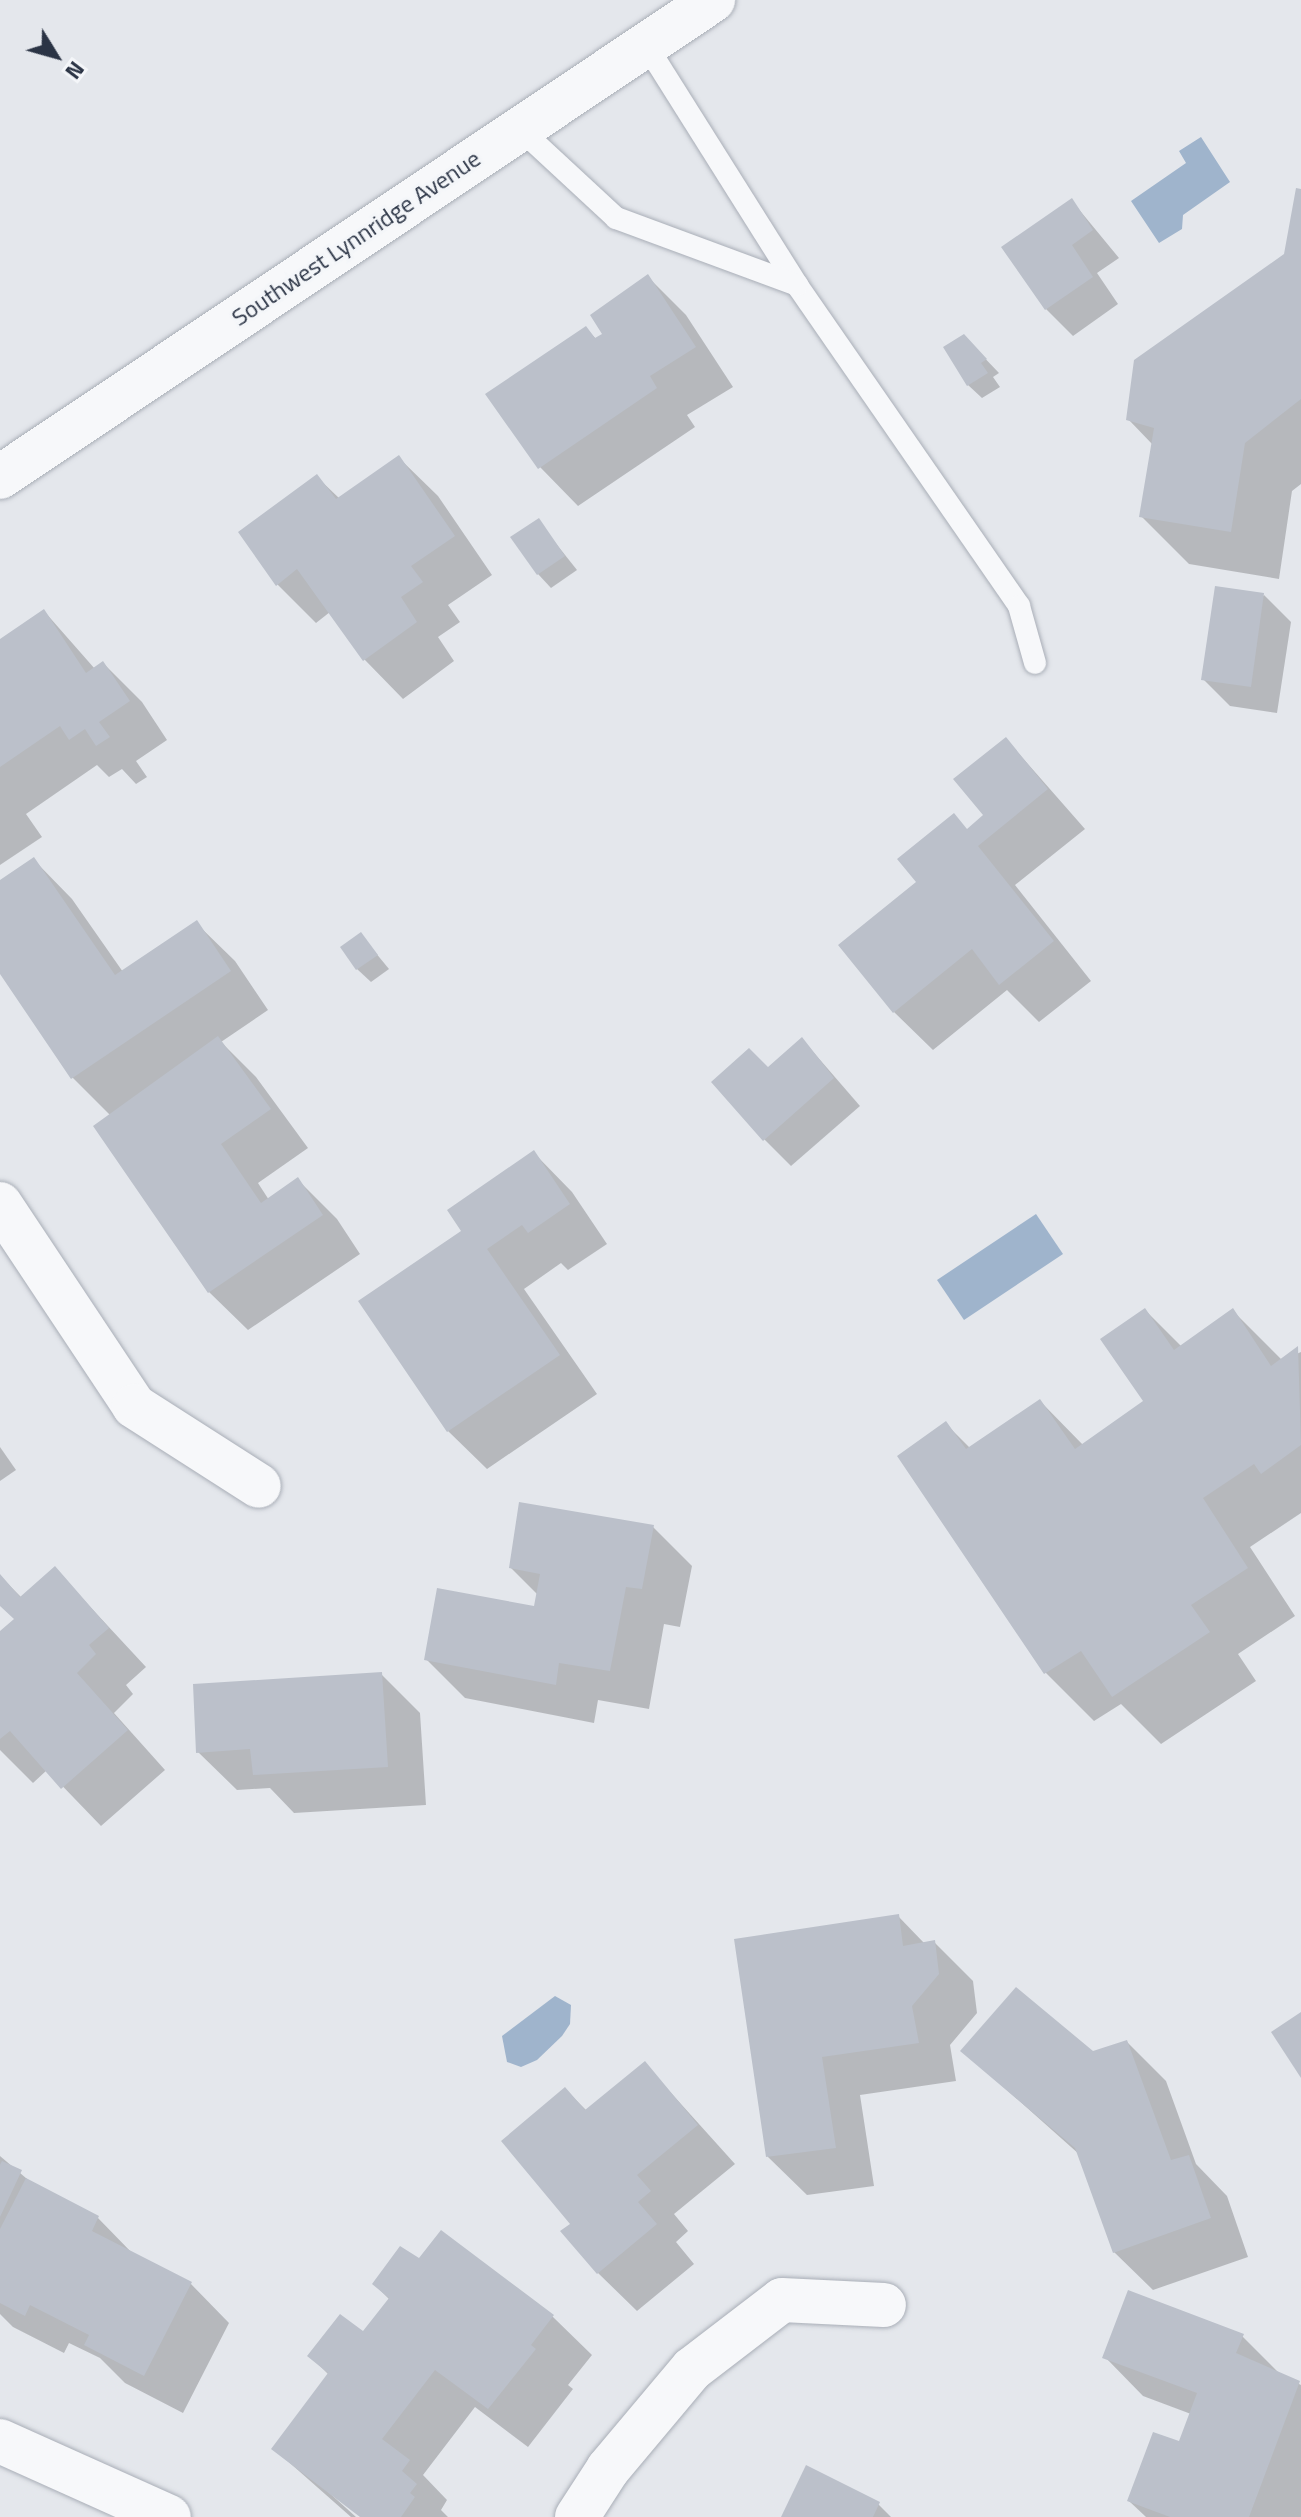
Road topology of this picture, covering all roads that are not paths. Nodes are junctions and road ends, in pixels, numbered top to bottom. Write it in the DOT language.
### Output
graph roads {
  1 [pos="713,0"];
  2 [pos="646,45"];
  3 [pos="520,129"];
  4 [pos="797,285"];
  5 [pos="0,477"];
  6 [pos="1035,663"];
  7 [pos="0,1204"];
  8 [pos="259,1486"];
  9 [pos="884,2305"];
  10 [pos="0,2441"];
  11 [pos="169,2517"];
  12 [pos="577,2517"];
  1 -- 2 [label="street, Southwest Lynnridge Avenue"];
  2 -- 3 [label="street, Southwest Lynnridge Avenue"];
  2 -- 4 [label="lane"];
  3 -- 4 [label="lane"];
  3 -- 5 [label="street, Southwest Lynnridge Avenue"];
  4 -- 6 [label="lane"];
  7 -- 8 [label="street"];
  9 -- 12 [label="street"];
  10 -- 11 [label="street"];
}
